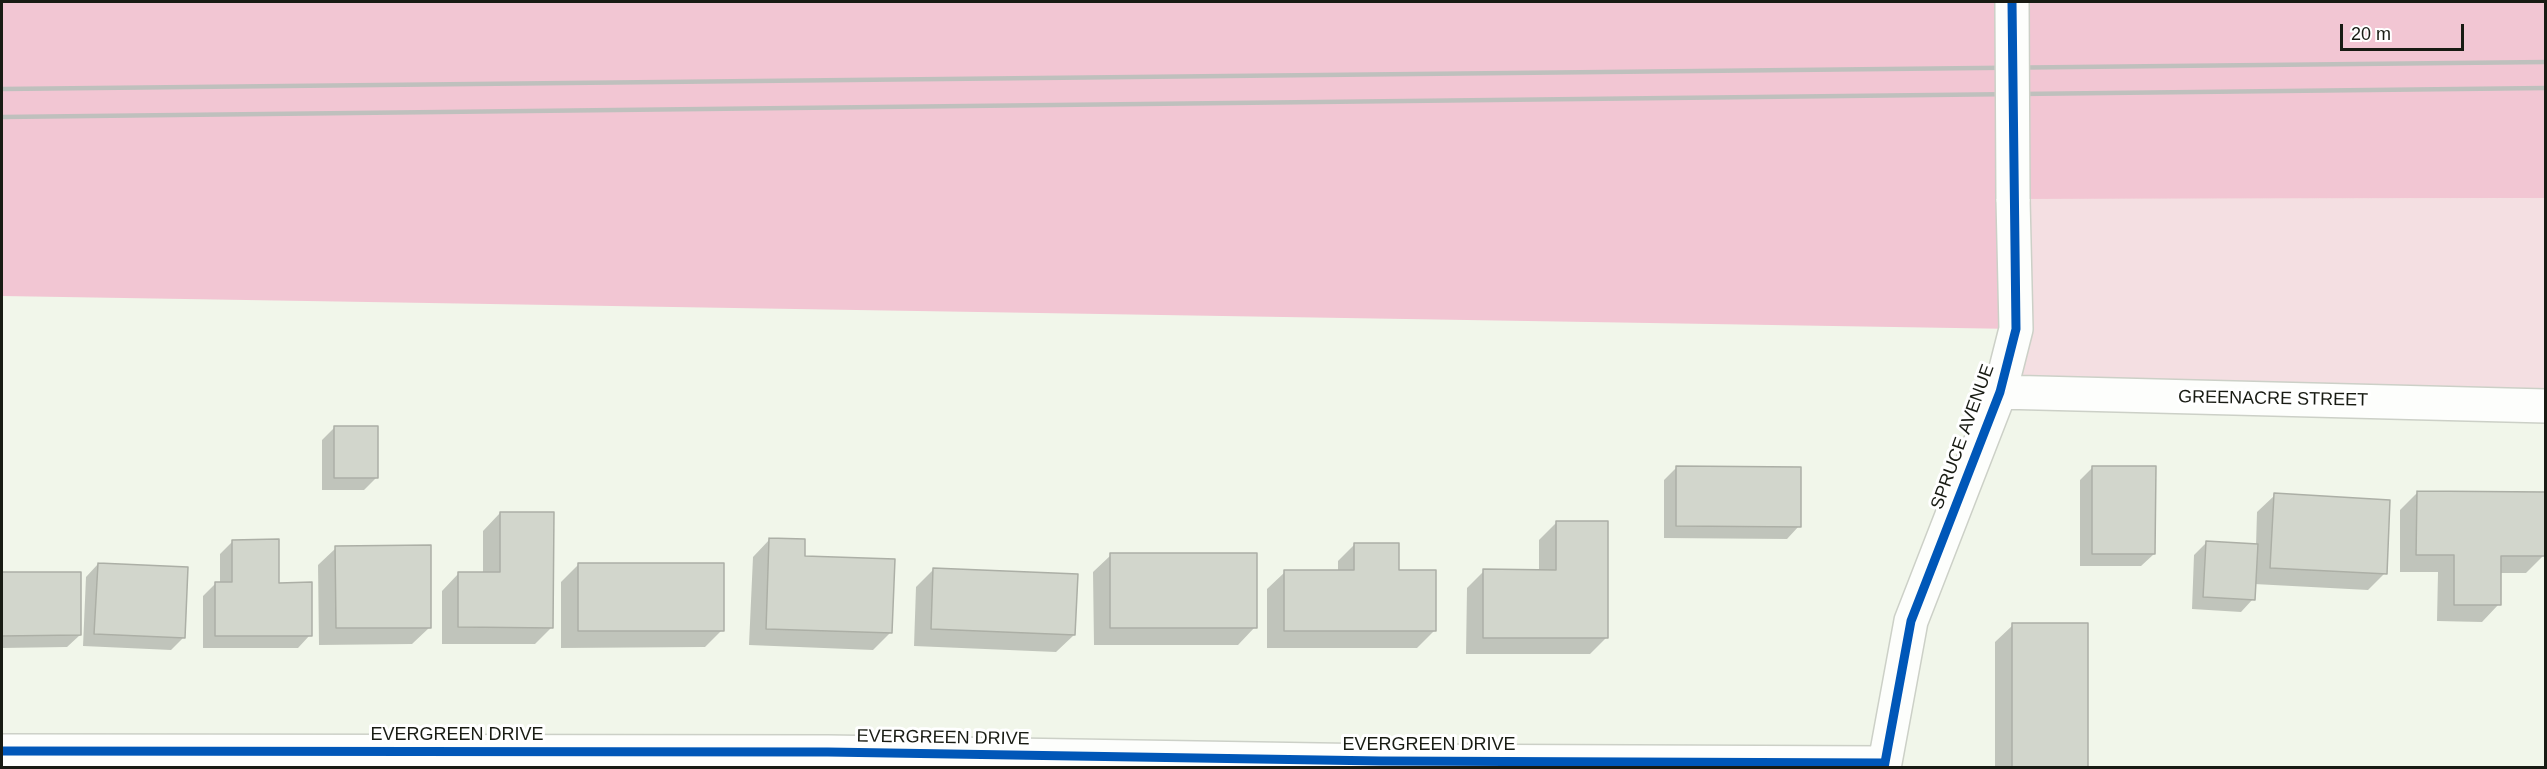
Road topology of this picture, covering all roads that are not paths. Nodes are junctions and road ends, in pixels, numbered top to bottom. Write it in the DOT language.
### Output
graph roads {
  1 [pos="2012,2"];
  2 [pos="2000,392"];
  3 [pos="2546,406"];
  4 [pos="2,751"];
  5 [pos="828,760"];
  6 [pos="1381,764"];
  7 [pos="1884,765"];
  1 -- 2 [label="street, SPRUCE AVENUE, bridge"];
  2 -- 3 [label="street, GREENACRE STREET"];
  2 -- 7 [label="street, SPRUCE AVENUE"];
  4 -- 5 [label="street, EVERGREEN DRIVE"];
  5 -- 6 [label="street, EVERGREEN DRIVE"];
  6 -- 7 [label="street, EVERGREEN DRIVE"];
}
